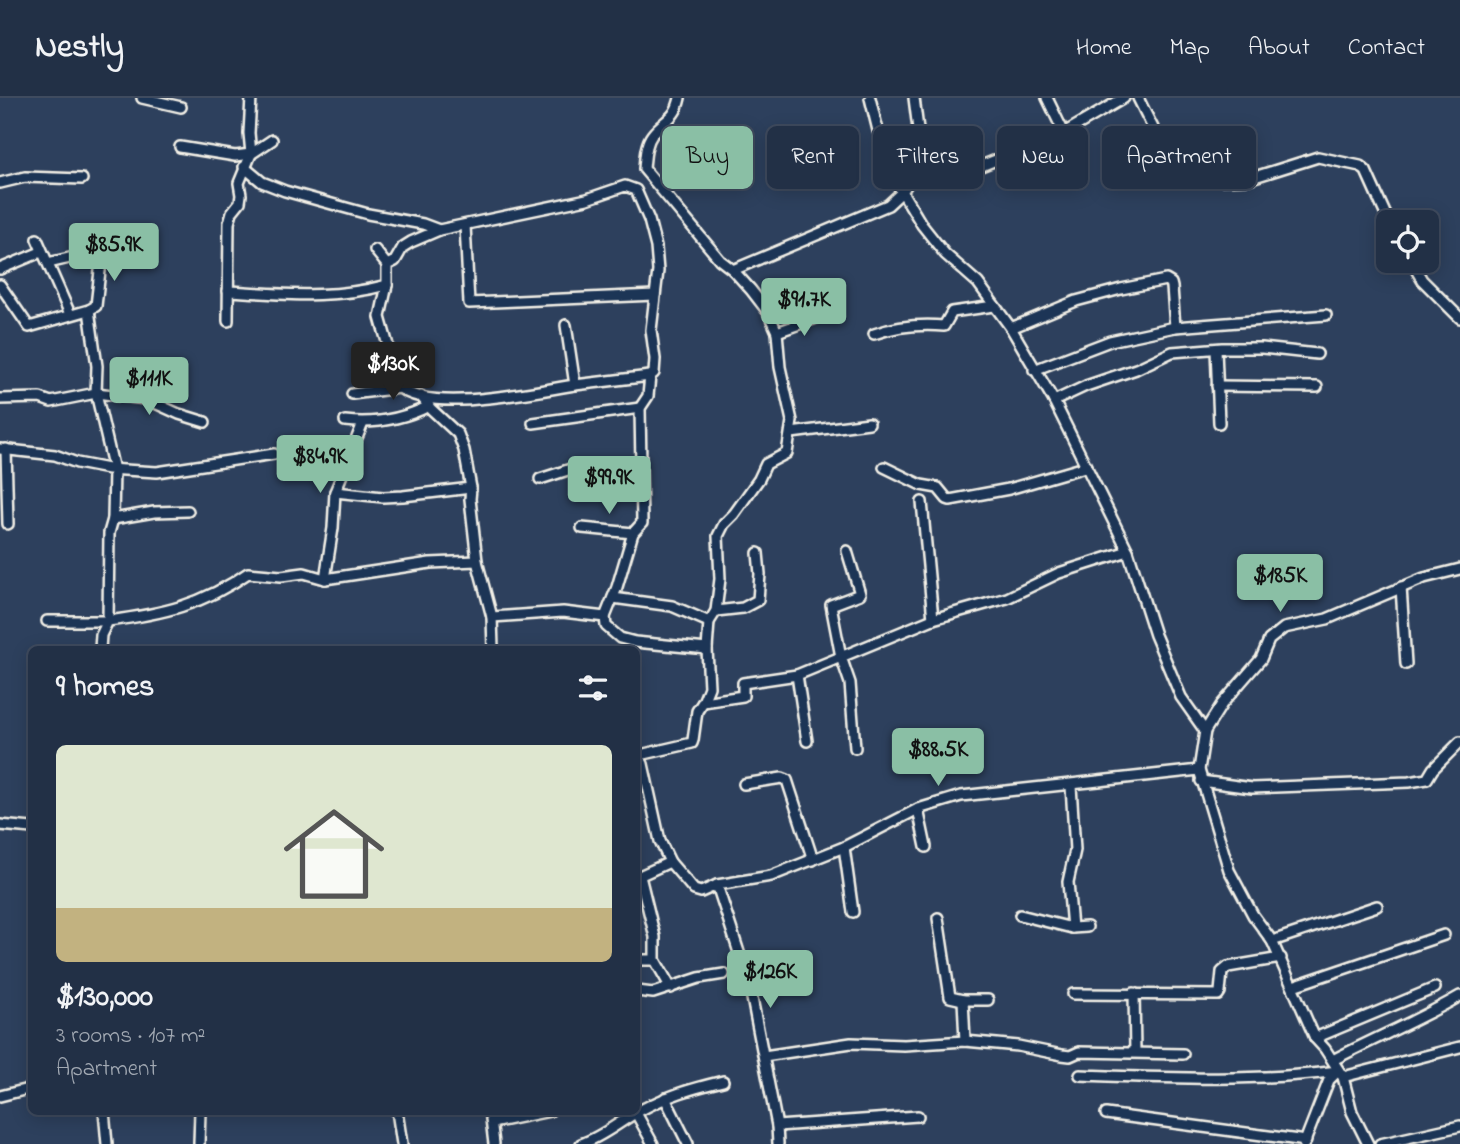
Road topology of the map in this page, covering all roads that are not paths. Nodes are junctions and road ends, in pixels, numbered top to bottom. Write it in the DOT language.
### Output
graph roads {
  1 [pos="142,98"];
  2 [pos="251,98"];
  3 [pos="680,98"];
  4 [pos="870,98"];
  5 [pos="914,98"];
  6 [pos="1047,98"];
  7 [pos="1124,98"];
  8 [pos="1138,98"];
  9 [pos="181,107"];
  10 [pos="918,126"];
  11 [pos="1060,126"];
  12 [pos="1075,126"];
  13 [pos="272,140"];
  14 [pos="180,147"];
  15 [pos="251,154"];
  16 [pos="244,167"];
  17 [pos="82,178"];
  18 [pos="0,183"];
  19 [pos="904,189"];
  20 [pos="902,192"];
  21 [pos="1384,210"];
  22 [pos="465,225"];
  23 [pos="439,230"];
  24 [pos="100,235"];
  25 [pos="37,239"];
  26 [pos="375,250"];
  27 [pos="100,251"];
  28 [pos="41,252"];
  29 [pos="48,262"];
  30 [pos="387,265"];
  31 [pos="0,269"];
  32 [pos="733,270"];
  33 [pos="1418,273"];
  34 [pos="0,285"];
  35 [pos="387,285"];
  36 [pos="228,291"];
  37 [pos="655,295"];
  38 [pos="994,306"];
  39 [pos="89,310"];
  40 [pos="70,314"];
  41 [pos="1326,314"];
  42 [pos="822,316"];
  43 [pos="1460,318"];
  44 [pos="228,321"];
  45 [pos="566,325"];
  46 [pos="1175,327"];
  47 [pos="1011,328"];
  48 [pos="777,332"];
  49 [pos="874,334"];
  50 [pos="1216,349"];
  51 [pos="1317,354"];
  52 [pos="1034,370"];
  53 [pos="650,376"];
  54 [pos="575,385"];
  55 [pos="1217,386"];
  56 [pos="1317,387"];
  57 [pos="400,388"];
  58 [pos="96,394"];
  59 [pos="352,394"];
  60 [pos="421,396"];
  61 [pos="0,399"];
  62 [pos="1054,401"];
  63 [pos="429,406"];
  64 [pos="640,408"];
  65 [pos="345,421"];
  66 [pos="205,422"];
  67 [pos="363,423"];
  68 [pos="533,423"];
  69 [pos="869,423"];
  70 [pos="1219,424"];
  71 [pos="791,433"];
  72 [pos="3,449"];
  73 [pos="275,454"];
  74 [pos="884,467"];
  75 [pos="1085,467"];
  76 [pos="114,470"];
  77 [pos="640,475"];
  78 [pos="540,479"];
  79 [pos="471,488"];
  80 [pos="335,492"];
  81 [pos="922,502"];
  82 [pos="188,511"];
  83 [pos="113,519"];
  84 [pos="8,524"];
  85 [pos="582,528"];
  86 [pos="633,533"];
  87 [pos="847,551"];
  88 [pos="1128,551"];
  89 [pos="758,552"];
  90 [pos="477,561"];
  91 [pos="1460,569"];
  92 [pos="325,579"];
  93 [pos="1401,587"];
  94 [pos="613,598"];
  95 [pos="716,611"];
  96 [pos="492,617"];
  97 [pos="606,617"];
  98 [pos="933,619"];
  99 [pos="47,621"];
  100 [pos="108,621"];
  101 [pos="709,622"];
  102 [pos="620,638"];
  103 [pos="100,646"];
  104 [pos="493,646"];
  105 [pos="618,646"];
  106 [pos="707,649"];
  107 [pos="841,657"];
  108 [pos="1406,664"];
  109 [pos="797,675"];
  110 [pos="703,702"];
  111 [pos="1206,731"];
  112 [pos="807,741"];
  113 [pos="1460,742"];
  114 [pos="855,748"];
  115 [pos="640,754"];
  116 [pos="640,762"];
  117 [pos="1199,770"];
  118 [pos="1201,781"];
  119 [pos="744,784"];
  120 [pos="1071,786"];
  121 [pos="918,809"];
  122 [pos="0,825"];
  123 [pos="28,828"];
  124 [pos="844,847"];
  125 [pos="926,847"];
  126 [pos="813,860"];
  127 [pos="670,862"];
  128 [pos="640,876"];
  129 [pos="640,884"];
  130 [pos="718,885"];
  131 [pos="1377,906"];
  132 [pos="853,912"];
  133 [pos="1020,915"];
  134 [pos="938,918"];
  135 [pos="1072,928"];
  136 [pos="1087,928"];
  137 [pos="1444,935"];
  138 [pos="1272,941"];
  139 [pos="1281,958"];
  140 [pos="640,960"];
  141 [pos="655,960"];
  142 [pos="798,969"];
  143 [pos="724,974"];
  144 [pos="749,983"];
  145 [pos="1293,986"];
  146 [pos="671,988"];
  147 [pos="1435,988"];
  148 [pos="640,991"];
  149 [pos="1134,993"];
  150 [pos="1073,994"];
  151 [pos="1460,996"];
  152 [pos="963,1000"];
  153 [pos="988,1000"];
  154 [pos="1315,1038"];
  155 [pos="965,1041"];
  156 [pos="1460,1047"];
  157 [pos="1135,1052"];
  158 [pos="1183,1054"];
  159 [pos="764,1056"];
  160 [pos="1333,1060"];
  161 [pos="1341,1074"];
  162 [pos="1080,1075"];
  163 [pos="723,1081"];
  164 [pos="28,1089"];
  165 [pos="0,1096"];
  166 [pos="665,1098"];
  167 [pos="640,1111"];
  168 [pos="1106,1114"];
  169 [pos="104,1115"];
  170 [pos="200,1115"];
  171 [pos="398,1115"];
  172 [pos="491,1115"];
  173 [pos="531,1115"];
  174 [pos="633,1115"];
  175 [pos="637,1115"];
  176 [pos="918,1116"];
  177 [pos="492,1123"];
  178 [pos="777,1126"];
  179 [pos="1460,1126"];
  180 [pos="593,1142"];
  181 [pos="1305,1142"];
  182 [pos="107,1144"];
  183 [pos="199,1144"];
  184 [pos="402,1144"];
  185 [pos="494,1144"];
  186 [pos="580,1144"];
  187 [pos="653,1144"];
  188 [pos="688,1144"];
  189 [pos="778,1144"];
  190 [pos="1368,1144"];
  191 [pos="1380,1144"];
  1 -- 9 [label="street"];
  2 -- 15 [label="street"];
  3 -- 32 [label="street"];
  4 -- 20 [label="street"];
  5 -- 10 [label="street"];
  6 -- 11 [label="street"];
  7 -- 12 [label="street"];
  8 -- 21 [label="street"];
  13 -- 15 [label="street"];
  14 -- 15 [label="street"];
  15 -- 16 [label="street"];
  16 -- 23 [label="street"];
  16 -- 36 [label="street"];
  17 -- 18 [label="street"];
  19 -- 20 [label="street"];
  20 -- 32 [label="street"];
  20 -- 38 [label="street"];
  22 -- 23 [label="street"];
  22 -- 37 [label="street"];
  22 -- 37 [label="street"];
  23 -- 30 [label="street"];
  24 -- 27 [label="street"];
  25 -- 28 [label="street"];
  26 -- 30 [label="street"];
  27 -- 29 [label="street"];
  27 -- 39 [label="street"];
  28 -- 29 [label="street"];
  28 -- 31 [label="street"];
  29 -- 40 [label="street"];
  30 -- 35 [label="street"];
  32 -- 48 [label="street"];
  33 -- 43 [label="street"];
  34 -- 40 [label="street"];
  35 -- 36 [label="street"];
  35 -- 57 [label="street"];
  36 -- 44 [label="street"];
  37 -- 53 [label="street"];
  38 -- 47 [label="street"];
  38 -- 49 [label="street"];
  39 -- 40 [label="street"];
  39 -- 58 [label="street"];
  41 -- 46 [label="street"];
  42 -- 48 [label="street"];
  45 -- 54 [label="street"];
  46 -- 47 [label="street"];
  46 -- 52 [label="street"];
  47 -- 52 [label="street"];
  48 -- 71 [label="street"];
  50 -- 51 [label="street"];
  50 -- 55 [label="street"];
  50 -- 62 [label="street"];
  52 -- 62 [label="street"];
  53 -- 54 [label="street"];
  53 -- 64 [label="street"];
  54 -- 60 [label="street"];
  55 -- 56 [label="street"];
  55 -- 70 [label="street"];
  57 -- 59 [label="street"];
  57 -- 60 [label="street"];
  58 -- 61 [label="street"];
  58 -- 66 [label="street"];
  58 -- 76 [label="street"];
  60 -- 63 [label="street"];
  62 -- 75 [label="street"];
  63 -- 67 [label="street"];
  63 -- 79 [label="street"];
  64 -- 68 [label="street"];
  64 -- 77 [label="street"];
  65 -- 67 [label="street"];
  67 -- 80 [label="street"];
  69 -- 71 [label="street"];
  71 -- 95 [label="street"];
  72 -- 76 [label="street"];
  72 -- 84 [label="street"];
  73 -- 76 [label="street"];
  74 -- 75 [label="street"];
  75 -- 88 [label="street"];
  76 -- 83 [label="street"];
  77 -- 78 [label="street"];
  77 -- 86 [label="street"];
  79 -- 80 [label="street"];
  79 -- 90 [label="street"];
  80 -- 92 [label="street"];
  81 -- 98 [label="street"];
  82 -- 83 [label="street"];
  83 -- 100 [label="street"];
  85 -- 86 [label="street"];
  86 -- 94 [label="street"];
  87 -- 107 [label="street"];
  88 -- 98 [label="street"];
  88 -- 111 [label="street"];
  89 -- 95 [label="street"];
  90 -- 92 [label="street"];
  90 -- 96 [label="street"];
  91 -- 93 [label="street"];
  92 -- 100 [label="street"];
  93 -- 108 [label="street"];
  93 -- 111 [label="street"];
  94 -- 97 [label="street"];
  94 -- 101 [label="street"];
  95 -- 101 [label="street"];
  96 -- 97 [label="street"];
  96 -- 104 [label="street"];
  97 -- 102 [label="street"];
  98 -- 107 [label="street"];
  99 -- 100 [label="street"];
  100 -- 103 [label="street"];
  101 -- 106 [label="street"];
  102 -- 105 [label="street"];
  102 -- 106 [label="street"];
  106 -- 110 [label="street"];
  107 -- 109 [label="street"];
  107 -- 114 [label="street"];
  109 -- 110 [label="street"];
  109 -- 112 [label="street"];
  110 -- 115 [label="street"];
  111 -- 117 [label="street"];
  113 -- 118 [label="street"];
  116 -- 127 [label="street"];
  117 -- 118 [label="street"];
  117 -- 120 [label="street"];
  118 -- 138 [label="street"];
  119 -- 126 [label="street"];
  120 -- 121 [label="street"];
  120 -- 135 [label="street"];
  121 -- 124 [label="street"];
  121 -- 125 [label="street"];
  122 -- 123 [label="street"];
  124 -- 126 [label="street"];
  124 -- 132 [label="street"];
  126 -- 130 [label="street"];
  127 -- 128 [label="street"];
  127 -- 130 [label="street"];
  129 -- 141 [label="street"];
  130 -- 144 [label="street"];
  131 -- 138 [label="street"];
  133 -- 135 [label="street"];
  134 -- 152 [label="street"];
  135 -- 136 [label="street"];
  137 -- 145 [label="street"];
  138 -- 139 [label="street"];
  139 -- 145 [label="street"];
  139 -- 149 [label="street"];
  140 -- 141 [label="street"];
  141 -- 146 [label="street"];
  142 -- 144 [label="street"];
  143 -- 146 [label="street"];
  144 -- 159 [label="street"];
  145 -- 154 [label="street"];
  146 -- 148 [label="street"];
  147 -- 154 [label="street"];
  149 -- 150 [label="street"];
  149 -- 157 [label="street"];
  151 -- 160 [label="street"];
  152 -- 153 [label="street"];
  152 -- 155 [label="street"];
  154 -- 160 [label="street"];
  155 -- 157 [label="street"];
  155 -- 159 [label="street"];
  156 -- 161 [label="street"];
  157 -- 158 [label="street"];
  159 -- 178 [label="street"];
  160 -- 161 [label="street"];
  161 -- 162 [label="street"];
  161 -- 181 [label="street"];
  161 -- 190 [label="street"];
  163 -- 166 [label="street"];
  164 -- 165 [label="street"];
  166 -- 167 [label="street"];
  166 -- 188 [label="street"];
  168 -- 181 [label="street"];
  169 -- 182 [label="street"];
  170 -- 183 [label="street"];
  171 -- 184 [label="street"];
  172 -- 177 [label="street"];
  173 -- 177 [label="street"];
  174 -- 180 [label="street"];
  175 -- 187 [label="street"];
  176 -- 178 [label="street"];
  177 -- 185 [label="street"];
  178 -- 189 [label="street"];
  179 -- 191 [label="street"];
  180 -- 186 [label="street"];
}
